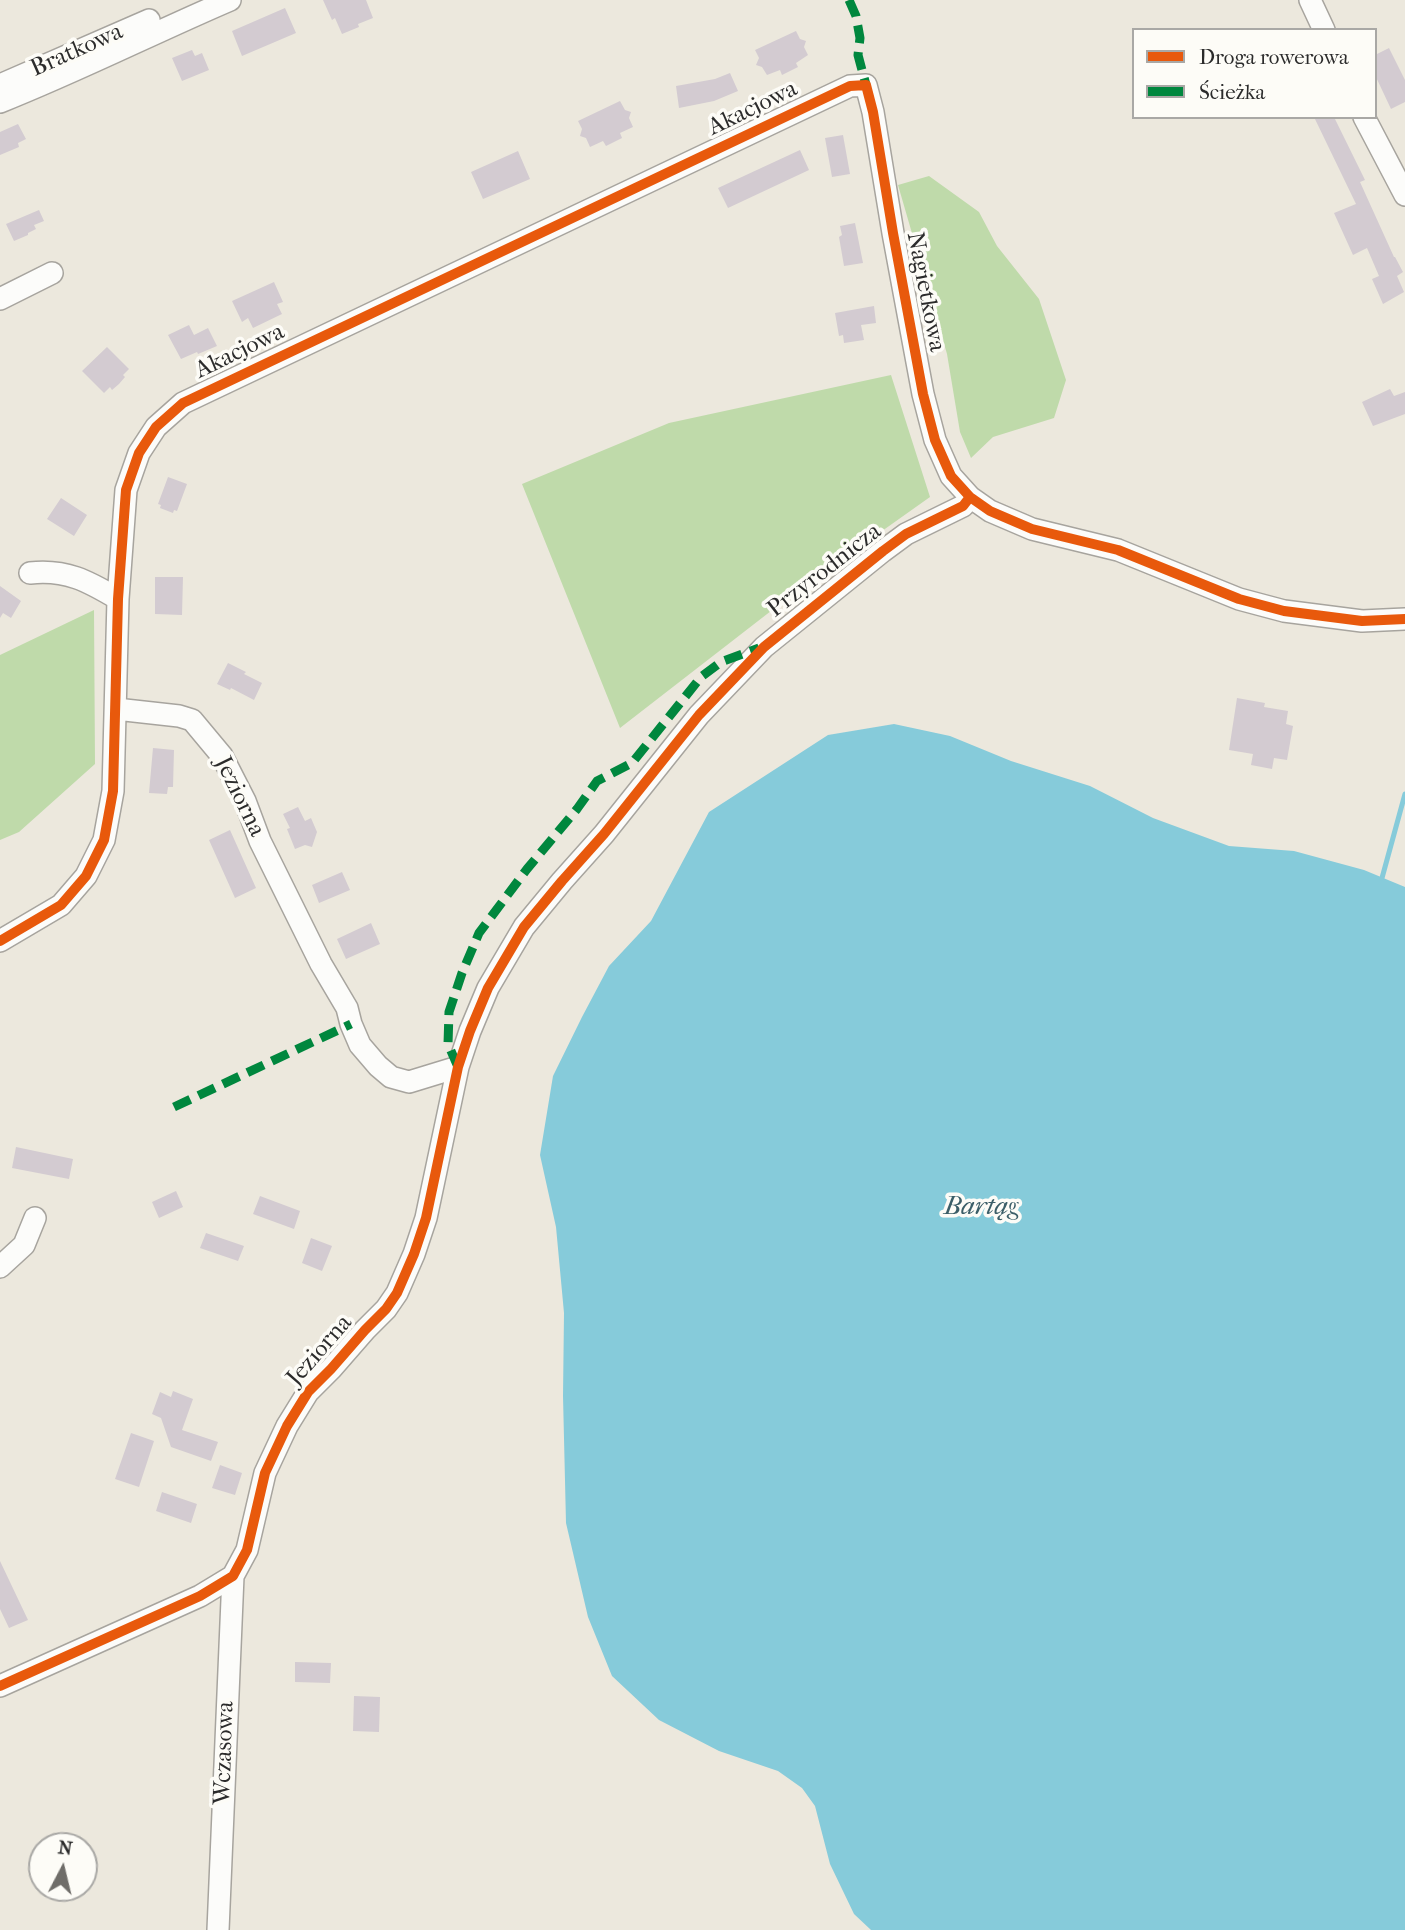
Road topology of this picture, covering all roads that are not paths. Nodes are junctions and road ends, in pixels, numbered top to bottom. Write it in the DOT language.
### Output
graph roads {
  1 [pos="193,0"];
  2 [pos="230,0"];
  3 [pos="1310,0"];
  4 [pos="1323,28"];
  5 [pos="0,85"];
  6 [pos="866,85"];
  7 [pos="0,102"];
  8 [pos="1365,119"];
  9 [pos="1405,195"];
  10 [pos="52,273"];
  11 [pos="0,299"];
  12 [pos="970,497"];
  13 [pos="30,573"];
  14 [pos="118,599"];
  15 [pos="1405,619"];
  16 [pos="116,709"];
  17 [pos="0,941"];
  18 [pos="458,1067"];
  19 [pos="35,1218"];
  20 [pos="0,1267"];
  21 [pos="233,1576"];
  22 [pos="0,1686"];
  23 [pos="218,1930"];
  1 -- 5 [label="street, Bratkowa"];
  2 -- 7 [label="street"];
  3 -- 4 [label="street"];
  6 -- 12 [label="street, Nagietkowa"];
  6 -- 14 [label="street, Akacjowa"];
  8 -- 9 [label="street"];
  10 -- 11 [label="street"];
  12 -- 15 [label="street"];
  12 -- 18 [label="street, Przyrodnicza"];
  13 -- 14 [label="street"];
  14 -- 16 [label="street, Akacjowa"];
  16 -- 17 [label="street, Akacjowa"];
  16 -- 18 [label="street, Jeziorna"];
  18 -- 21 [label="street, Jeziorna"];
  19 -- 20 [label="street"];
  21 -- 22 [label="street"];
  21 -- 23 [label="street, Wczasowa"];
}
